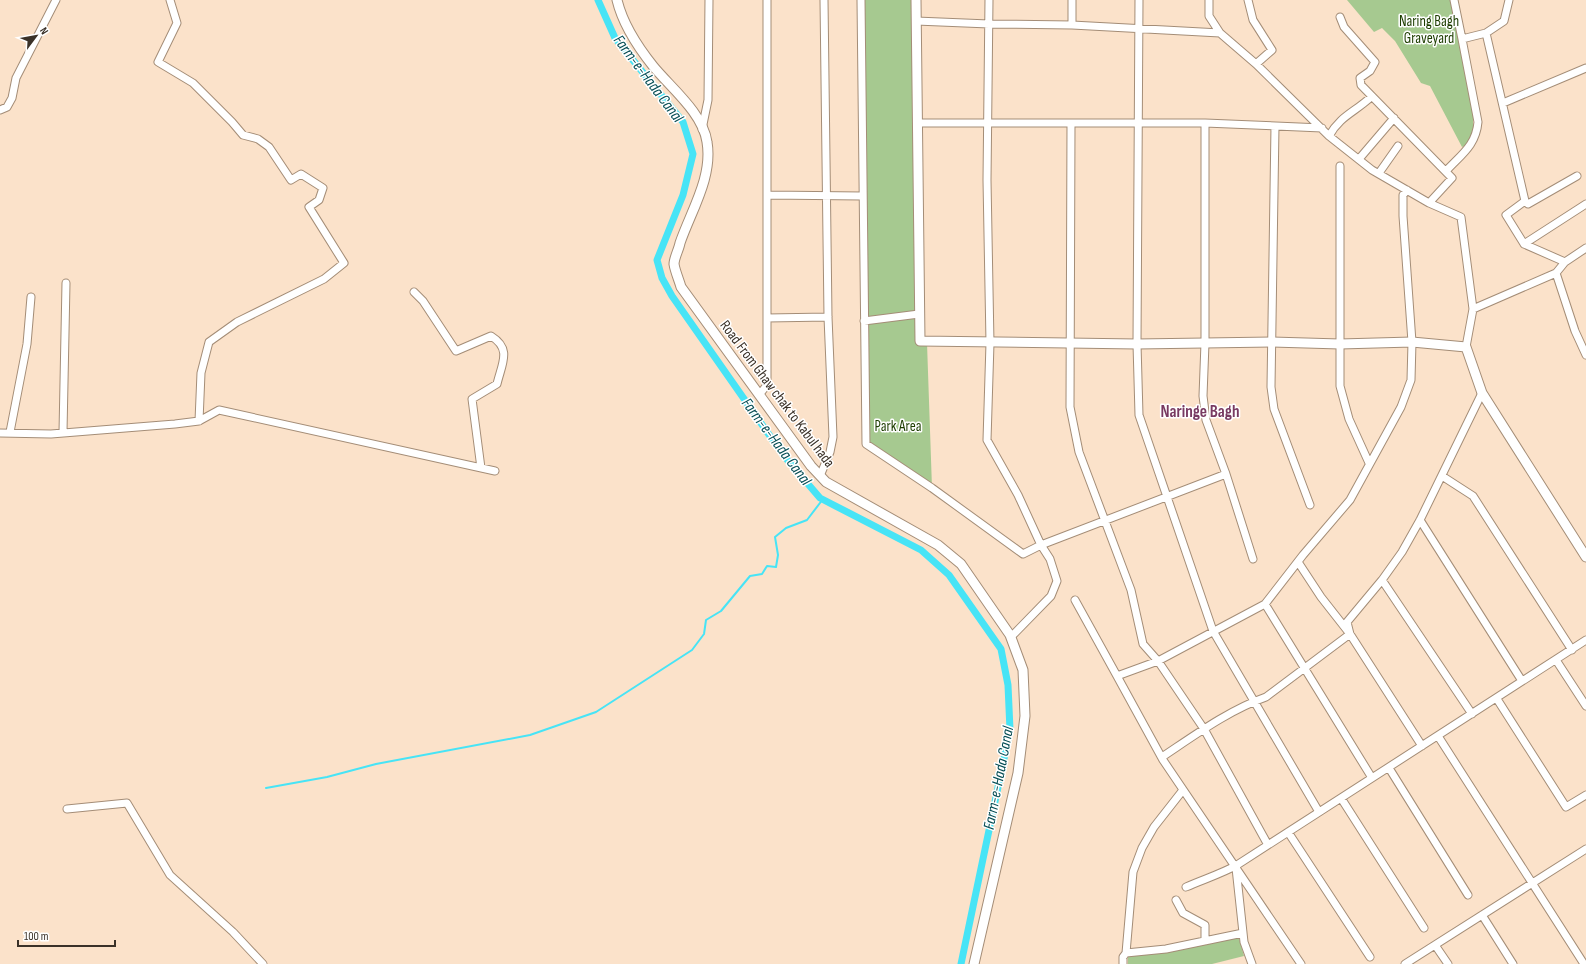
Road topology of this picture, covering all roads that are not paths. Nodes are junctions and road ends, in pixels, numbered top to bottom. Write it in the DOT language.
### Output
graph roads {
  1 [pos="56,0"];
  2 [pos="170,0"];
  3 [pos="617,0"];
  4 [pos="709,0"];
  5 [pos="767,0"];
  6 [pos="824,0"];
  7 [pos="861,0"];
  8 [pos="916,0"];
  9 [pos="989,0"];
  10 [pos="1072,0"];
  11 [pos="1139,0"];
  12 [pos="1210,0"];
  13 [pos="1248,0"];
  14 [pos="1454,0"];
  15 [pos="1509,0"];
  16 [pos="1340,18"];
  17 [pos="916,21"];
  18 [pos="989,24"];
  19 [pos="1072,25"];
  20 [pos="1139,28"];
  21 [pos="1220,33"];
  22 [pos="1486,33"];
  23 [pos="1462,39"];
  24 [pos="1256,64"];
  25 [pos="1586,68"];
  26 [pos="1370,96"];
  27 [pos="1503,103"];
  28 [pos="0,110"];
  29 [pos="1394,118"];
  30 [pos="917,123"];
  31 [pos="1205,123"];
  32 [pos="987,124"];
  33 [pos="1071,124"];
  34 [pos="1137,124"];
  35 [pos="1275,126"];
  36 [pos="1322,128"];
  37 [pos="702,129"];
  38 [pos="1329,136"];
  39 [pos="1398,146"];
  40 [pos="1359,159"];
  41 [pos="1340,166"];
  42 [pos="1447,170"];
  43 [pos="1379,173"];
  44 [pos="1577,176"];
  45 [pos="1407,190"];
  46 [pos="767,195"];
  47 [pos="827,196"];
  48 [pos="862,196"];
  49 [pos="1525,202"];
  50 [pos="1429,203"];
  51 [pos="1586,204"];
  52 [pos="1524,244"];
  53 [pos="1586,248"];
  54 [pos="1565,262"];
  55 [pos="1556,273"];
  56 [pos="66,283"];
  57 [pos="414,292"];
  58 [pos="31,297"];
  59 [pos="1473,309"];
  60 [pos="919,314"];
  61 [pos="828,317"];
  62 [pos="767,318"];
  63 [pos="864,321"];
  64 [pos="1070,342"];
  65 [pos="1272,342"];
  66 [pos="1412,342"];
  67 [pos="990,343"];
  68 [pos="1205,343"];
  69 [pos="1136,344"];
  70 [pos="1340,344"];
  71 [pos="1466,347"];
  72 [pos="1586,355"];
  73 [pos="1482,393"];
  74 [pos="759,395"];
  75 [pos="199,421"];
  76 [pos="10,432"];
  77 [pos="63,432"];
  78 [pos="0,433"];
  79 [pos="1369,463"];
  80 [pos="481,468"];
  81 [pos="496,471"];
  82 [pos="1226,474"];
  83 [pos="820,476"];
  84 [pos="1442,476"];
  85 [pos="1167,495"];
  86 [pos="1310,505"];
  87 [pos="1104,520"];
  88 [pos="1420,520"];
  89 [pos="1041,544"];
  90 [pos="1586,557"];
  91 [pos="1253,559"];
  92 [pos="1298,562"];
  93 [pos="1382,580"];
  94 [pos="1075,600"];
  95 [pos="1265,604"];
  96 [pos="1213,631"];
  97 [pos="1350,634"];
  98 [pos="1011,637"];
  99 [pos="1586,640"];
  100 [pos="1572,650"];
  101 [pos="1556,660"];
  102 [pos="1158,662"];
  103 [pos="1303,668"];
  104 [pos="1117,676"];
  105 [pos="1522,681"];
  106 [pos="1497,699"];
  107 [pos="1253,701"];
  108 [pos="1586,706"];
  109 [pos="1472,714"];
  110 [pos="1204,729"];
  111 [pos="1438,736"];
  112 [pos="1422,746"];
  113 [pos="1162,757"];
  114 [pos="1389,768"];
  115 [pos="1372,778"];
  116 [pos="1183,790"];
  117 [pos="1586,795"];
  118 [pos="1341,798"];
  119 [pos="67,809"];
  120 [pos="1319,812"];
  121 [pos="1288,832"];
  122 [pos="1268,845"];
  123 [pos="1586,849"];
  124 [pos="1236,866"];
  125 [pos="1532,883"];
  126 [pos="1186,887"];
  127 [pos="1468,895"];
  128 [pos="1176,900"];
  129 [pos="1482,915"];
  130 [pos="1424,928"];
  131 [pos="1243,933"];
  132 [pos="1205,941"];
  133 [pos="1435,945"];
  134 [pos="1126,953"];
  135 [pos="1370,958"];
  136 [pos="263,964"];
  137 [pos="975,964"];
  138 [pos="1123,964"];
  139 [pos="1252,964"];
  140 [pos="1301,964"];
  141 [pos="1405,964"];
  142 [pos="1448,964"];
  143 [pos="1513,964"];
  144 [pos="1584,964"];
  1 -- 28 [label="street"];
  2 -- 75 [label="street"];
  3 -- 37 [label="street, Road From Ghaw chak to Kabul hada"];
  4 -- 37 [label="street"];
  5 -- 46 [label="street"];
  6 -- 47 [label="street"];
  7 -- 48 [label="street"];
  8 -- 17 [label="street"];
  9 -- 18 [label="street"];
  10 -- 19 [label="street"];
  11 -- 20 [label="street"];
  12 -- 21 [label="street"];
  13 -- 24 [label="street"];
  14 -- 23 [label="street"];
  15 -- 22 [label="street"];
  16 -- 26 [label="street"];
  17 -- 18 [label="street"];
  17 -- 30 [label="street"];
  18 -- 19 [label="street"];
  18 -- 32 [label="street"];
  19 -- 20 [label="street"];
  20 -- 21 [label="street"];
  20 -- 34 [label="street"];
  21 -- 24 [label="street"];
  22 -- 23 [label="street"];
  22 -- 27 [label="street"];
  23 -- 42 [label="street"];
  24 -- 36 [label="street"];
  25 -- 27 [label="street"];
  26 -- 29 [label="street"];
  26 -- 38 [label="street"];
  27 -- 49 [label="street"];
  29 -- 40 [label="street"];
  29 -- 42 [label="street"];
  30 -- 32 [label="street"];
  30 -- 60 [label="street"];
  31 -- 34 [label="street"];
  31 -- 35 [label="street"];
  31 -- 68 [label="street"];
  32 -- 33 [label="street"];
  32 -- 67 [label="street"];
  33 -- 34 [label="street"];
  33 -- 64 [label="street"];
  34 -- 69 [label="street"];
  35 -- 36 [label="street"];
  35 -- 65 [label="street"];
  36 -- 38 [label="street"];
  37 -- 74 [label="street, Road From Ghaw chak to Kabul hada"];
  38 -- 40 [label="street"];
  39 -- 43 [label="street"];
  40 -- 43 [label="street"];
  41 -- 70 [label="street"];
  42 -- 50 [label="street"];
  43 -- 45 [label="street"];
  44 -- 49 [label="street"];
  45 -- 50 [label="street"];
  45 -- 66 [label="street"];
  46 -- 47 [label="street"];
  46 -- 62 [label="street"];
  47 -- 48 [label="street"];
  47 -- 61 [label="street"];
  48 -- 63 [label="street"];
  49 -- 52 [label="street"];
  50 -- 59 [label="street"];
  51 -- 52 [label="street"];
  52 -- 54 [label="street"];
  53 -- 54 [label="street"];
  54 -- 55 [label="street"];
  55 -- 59 [label="street"];
  55 -- 72 [label="street"];
  56 -- 77 [label="street"];
  57 -- 80 [label="street"];
  58 -- 76 [label="street"];
  59 -- 71 [label="street"];
  60 -- 63 [label="street"];
  60 -- 67 [label="street"];
  61 -- 62 [label="street"];
  61 -- 83 [label="street"];
  62 -- 74 [label="street"];
  63 -- 89 [label="street"];
  64 -- 67 [label="street"];
  64 -- 69 [label="street"];
  64 -- 87 [label="street"];
  65 -- 68 [label="street"];
  65 -- 70 [label="street"];
  65 -- 86 [label="street"];
  66 -- 70 [label="street"];
  66 -- 71 [label="street"];
  66 -- 79 [label="street"];
  67 -- 89 [label="street"];
  68 -- 69 [label="street"];
  68 -- 82 [label="street"];
  69 -- 85 [label="street"];
  70 -- 79 [label="street"];
  71 -- 73 [label="street"];
  73 -- 84 [label="street"];
  73 -- 90 [label="street"];
  74 -- 83 [label="street, Road From Ghaw chak to Kabul hada"];
  75 -- 77 [label="street"];
  75 -- 80 [label="street"];
  76 -- 77 [label="street"];
  76 -- 78 [label="street"];
  79 -- 92 [label="street"];
  80 -- 81 [label="street"];
  82 -- 85 [label="street"];
  82 -- 91 [label="street"];
  83 -- 98 [label="street, Road From Ghaw chak to Kabul hada"];
  84 -- 88 [label="street"];
  84 -- 100 [label="street"];
  85 -- 87 [label="street"];
  85 -- 96 [label="street"];
  87 -- 89 [label="street"];
  87 -- 102 [label="street"];
  88 -- 93 [label="street"];
  88 -- 105 [label="street"];
  89 -- 98 [label="street"];
  92 -- 95 [label="street"];
  92 -- 97 [label="street"];
  93 -- 97 [label="street"];
  93 -- 109 [label="street"];
  94 -- 104 [label="street"];
  95 -- 96 [label="street"];
  95 -- 103 [label="street"];
  96 -- 102 [label="street"];
  96 -- 107 [label="street"];
  97 -- 103 [label="street"];
  97 -- 112 [label="street"];
  98 -- 137 [label="street, Road From Ghaw chak to Kabul hada"];
  99 -- 100 [label="street"];
  100 -- 101 [label="street"];
  101 -- 105 [label="street"];
  101 -- 108 [label="street"];
  102 -- 104 [label="street"];
  102 -- 110 [label="street"];
  103 -- 107 [label="street"];
  103 -- 115 [label="street"];
  104 -- 113 [label="street"];
  105 -- 106 [label="street"];
  106 -- 109 [label="street"];
  106 -- 117 [label="street"];
  107 -- 110 [label="street"];
  107 -- 120 [label="street"];
  109 -- 111 [label="street"];
  110 -- 113 [label="street"];
  110 -- 122 [label="street"];
  111 -- 112 [label="street"];
  111 -- 125 [label="street"];
  112 -- 114 [label="street"];
  113 -- 116 [label="street"];
  114 -- 115 [label="street"];
  114 -- 127 [label="street"];
  115 -- 118 [label="street"];
  116 -- 124 [label="street"];
  116 -- 134 [label="street"];
  118 -- 120 [label="street"];
  118 -- 130 [label="street"];
  119 -- 136 [label="street"];
  120 -- 121 [label="street"];
  121 -- 122 [label="street"];
  121 -- 135 [label="street"];
  122 -- 124 [label="street"];
  123 -- 125 [label="street"];
  124 -- 126 [label="street"];
  124 -- 131 [label="street"];
  124 -- 140 [label="street"];
  125 -- 129 [label="street"];
  125 -- 144 [label="street"];
  128 -- 132 [label="street"];
  129 -- 133 [label="street"];
  129 -- 143 [label="street"];
  131 -- 132 [label="street"];
  131 -- 139 [label="street"];
  132 -- 134 [label="street"];
  133 -- 141 [label="street"];
  133 -- 142 [label="street"];
  134 -- 138 [label="street"];
}
